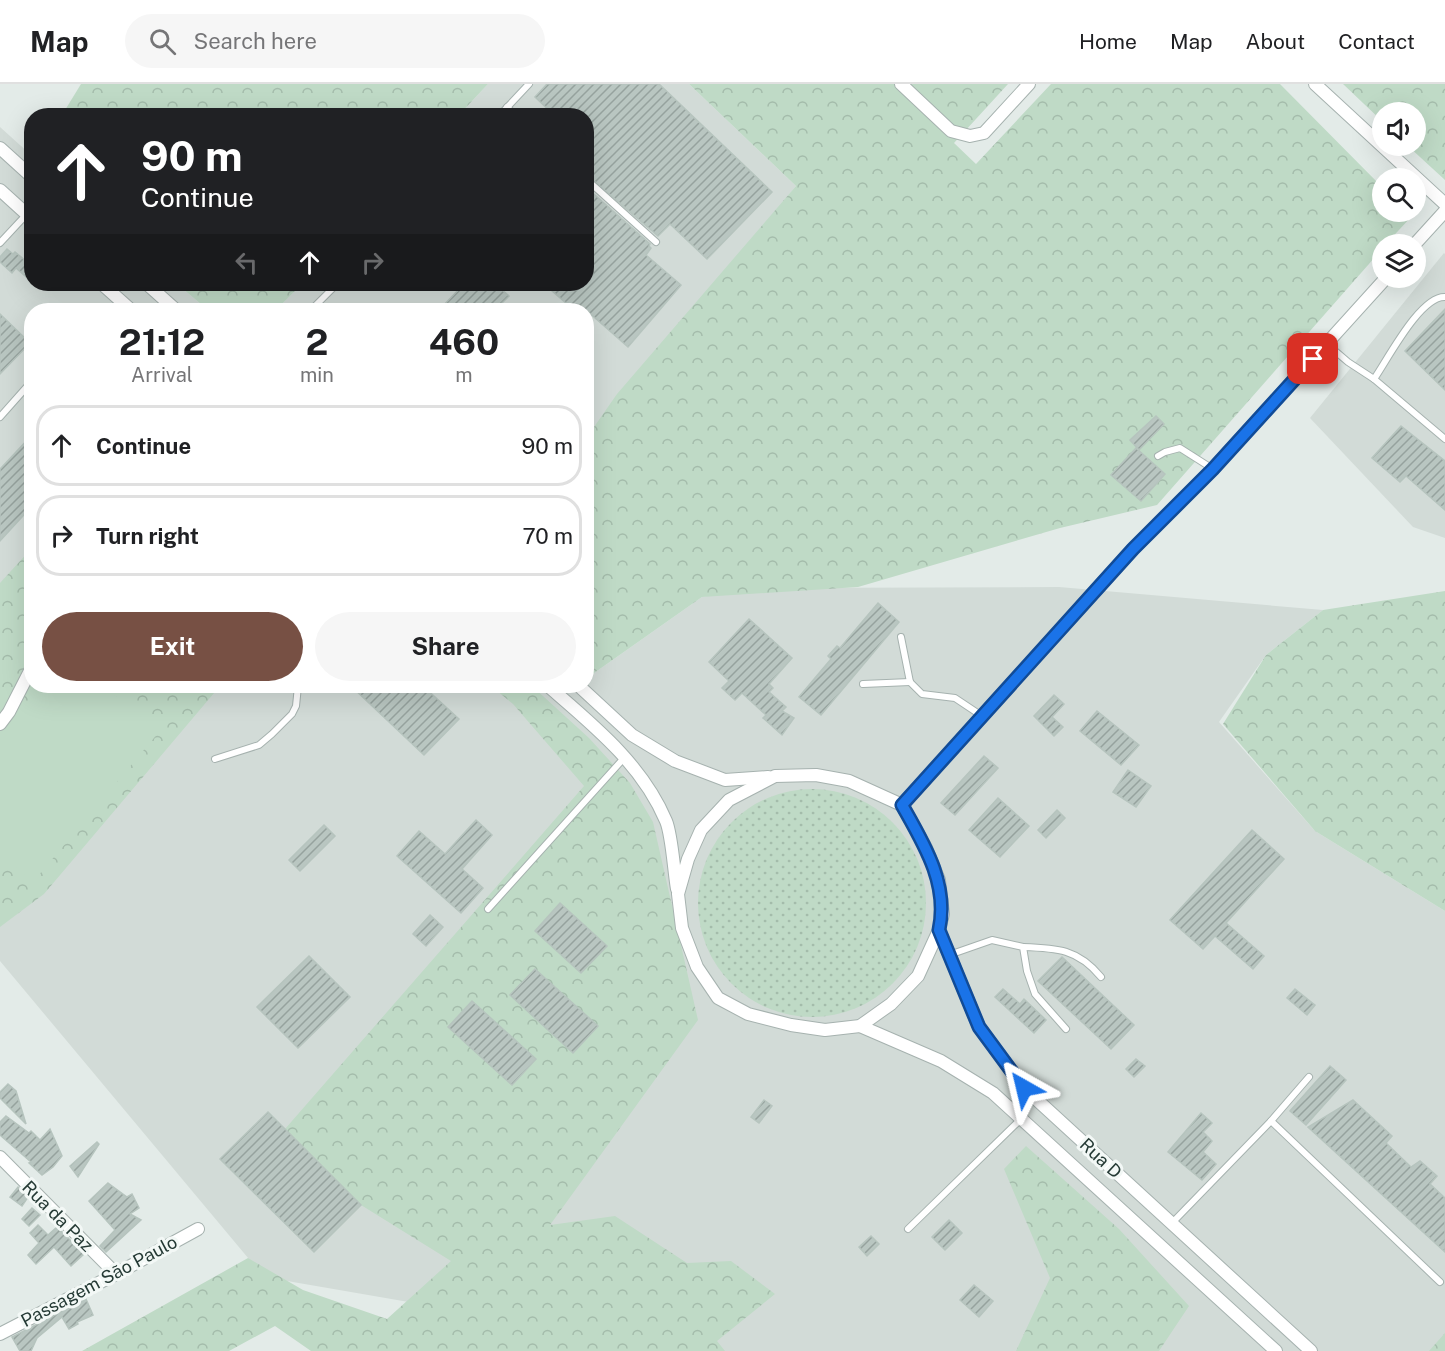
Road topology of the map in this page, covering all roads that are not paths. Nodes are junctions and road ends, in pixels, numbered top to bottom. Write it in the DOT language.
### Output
graph roads {
  1 [pos="529,84"];
  2 [pos="901,84"];
  3 [pos="1029,84"];
  4 [pos="1315,84"];
  5 [pos="507,107"];
  6 [pos="0,147"];
  7 [pos="24,170"];
  8 [pos="594,186"];
  9 [pos="0,190"];
  10 [pos="1445,204"];
  11 [pos="1445,211"];
  12 [pos="24,212"];
  13 [pos="24,221"];
  14 [pos="1424,234"];
  15 [pos="656,242"];
  16 [pos="0,243"];
  17 [pos="1377,288"];
  18 [pos="110,291"];
  19 [pos="155,291"];
  20 [pos="331,291"];
  21 [pos="1445,297"];
  22 [pos="123,303"];
  23 [pos="168,303"];
  24 [pos="318,303"];
  25 [pos="1327,344"];
  26 [pos="1374,379"];
  27 [pos="24,390"];
  28 [pos="0,417"];
  29 [pos="1445,439"];
  30 [pos="1158,456"];
  31 [pos="1213,469"];
  32 [pos="901,637"];
  33 [pos="910,681"];
  34 [pos="24,683"];
  35 [pos="863,684"];
  36 [pos="297,693"];
  37 [pos="556,693"];
  38 [pos="587,693"];
  39 [pos="982,716"];
  40 [pos="0,724"];
  41 [pos="624,758"];
  42 [pos="215,759"];
  43 [pos="775,776"];
  44 [pos="902,805"];
  45 [pos="678,894"];
  46 [pos="488,909"];
  47 [pos="939,930"];
  48 [pos="1023,947"];
  49 [pos="949,955"];
  50 [pos="1101,977"];
  51 [pos="860,1026"];
  52 [pos="1066,1029"];
  53 [pos="1309,1077"];
  54 [pos="1021,1119"];
  55 [pos="1271,1121"];
  56 [pos="0,1157"];
  57 [pos="1172,1224"];
  58 [pos="198,1229"];
  59 [pos="908,1229"];
  60 [pos="1188,1239"];
  61 [pos="1173,1256"];
  62 [pos="116,1274"];
  63 [pos="1440,1282"];
  64 [pos="0,1334"];
  65 [pos="1276,1351"];
  66 [pos="1311,1351"];
  1 -- 5 [label="lane"];
  2 -- 3 [label="street"];
  4 -- 10 [label="street"];
  6 -- 7 [label="street"];
  8 -- 15 [label="lane"];
  9 -- 12 [label="street"];
  11 -- 14 [label="street"];
  13 -- 16 [label="lane"];
  17 -- 25 [label="street"];
  18 -- 22 [label="street"];
  19 -- 23 [label="street"];
  20 -- 24 [label="lane"];
  21 -- 26 [label="lane"];
  25 -- 26 [label="lane"];
  25 -- 31 [label="street"];
  26 -- 29 [label="lane"];
  27 -- 28 [label="lane"];
  30 -- 31 [label="lane"];
  31 -- 39 [label="street"];
  32 -- 33 [label="lane"];
  33 -- 35 [label="lane"];
  33 -- 39 [label="lane"];
  34 -- 40 [label="street"];
  36 -- 42 [label="lane"];
  37 -- 41 [label="street"];
  38 -- 43 [label="street"];
  39 -- 44 [label="street"];
  41 -- 45 [label="street"];
  41 -- 46 [label="lane"];
  43 -- 44 [label="street"];
  43 -- 45 [label="street"];
  44 -- 47 [label="street"];
  45 -- 51 [label="street"];
  47 -- 49 [label="street, Rua D"];
  47 -- 51 [label="street"];
  48 -- 49 [label="lane"];
  48 -- 50 [label="lane"];
  48 -- 52 [label="lane"];
  49 -- 57 [label="street, Rua D"];
  51 -- 54 [label="street, Rua D"];
  53 -- 55 [label="lane"];
  54 -- 59 [label="lane"];
  54 -- 61 [label="street, Rua D"];
  55 -- 57 [label="lane"];
  55 -- 63 [label="lane"];
  56 -- 62 [label="street, Rua da Paz"];
  57 -- 60 [label="street, Rua D"];
  58 -- 62 [label="street, Passagem São Paulo"];
  60 -- 61 [label="street"];
  60 -- 66 [label="street, Rua D"];
  61 -- 65 [label="street, Rua D"];
  62 -- 64 [label="street, Passagem São Paulo"];
}
